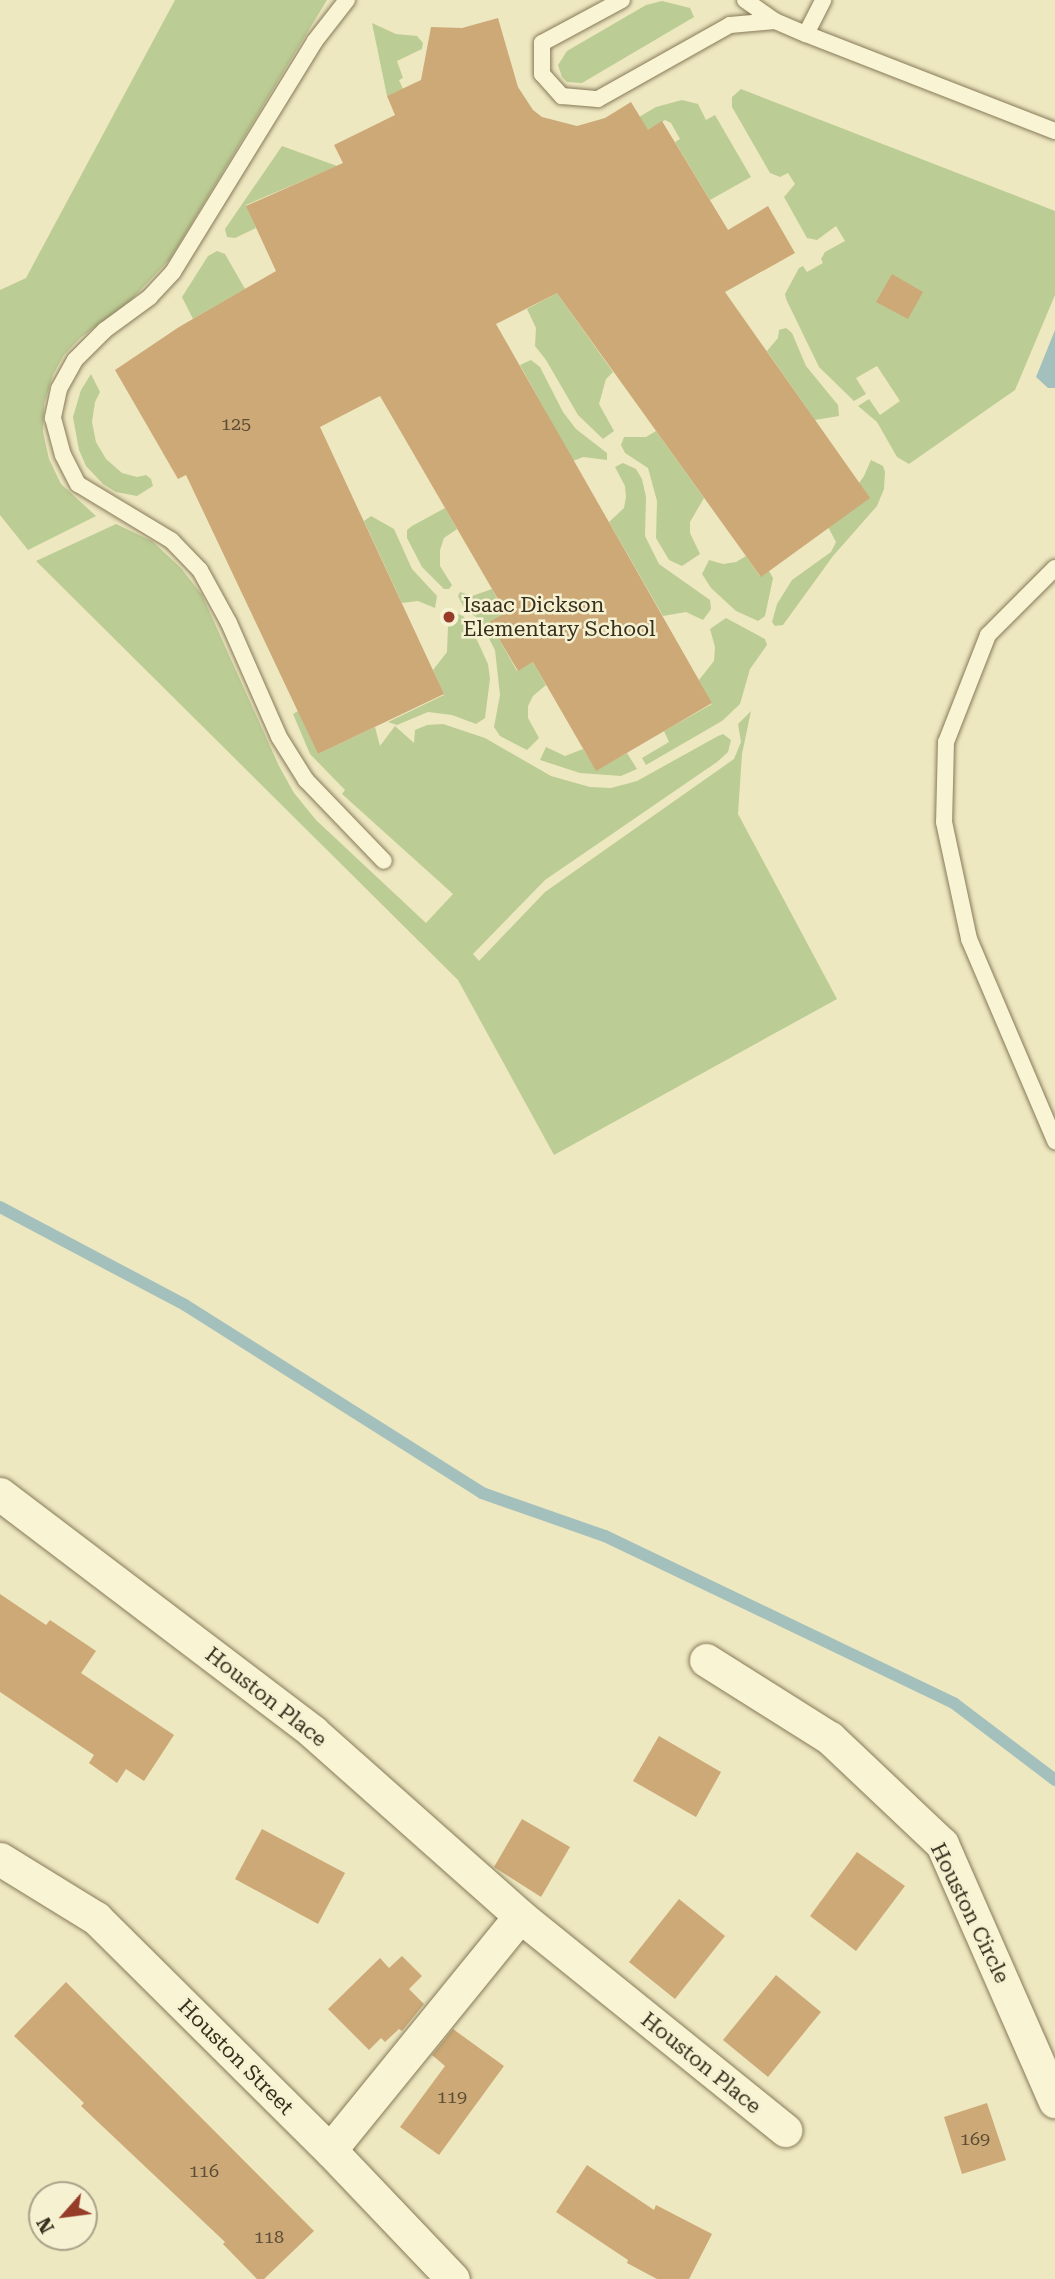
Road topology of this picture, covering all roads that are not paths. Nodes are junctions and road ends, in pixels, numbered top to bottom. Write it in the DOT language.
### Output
graph roads {
  1 [pos="347,0"];
  2 [pos="622,0"];
  3 [pos="745,0"];
  4 [pos="823,0"];
  5 [pos="775,20"];
  6 [pos="806,34"];
  7 [pos="1055,131"];
  8 [pos="1055,568"];
  9 [pos="384,862"];
  10 [pos="1055,1141"];
  11 [pos="0,1494"];
  12 [pos="706,1660"];
  13 [pos="0,1859"];
  14 [pos="520,1916"];
  15 [pos="1055,2101"];
  16 [pos="785,2130"];
  17 [pos="330,2150"];
  18 [pos="453,2279"];
  1 -- 9 [label="lane"];
  2 -- 5 [label="lane"];
  3 -- 5 [label="lane"];
  4 -- 6 [label="lane"];
  5 -- 6 [label="lane"];
  6 -- 7 [label="lane"];
  8 -- 10 [label="lane"];
  11 -- 14 [label="street, Houston Place"];
  12 -- 15 [label="street, Houston Circle"];
  13 -- 17 [label="street, Houston Street"];
  14 -- 16 [label="street, Houston Place"];
  14 -- 17 [label="street"];
  17 -- 18 [label="street, Houston Street"];
}
